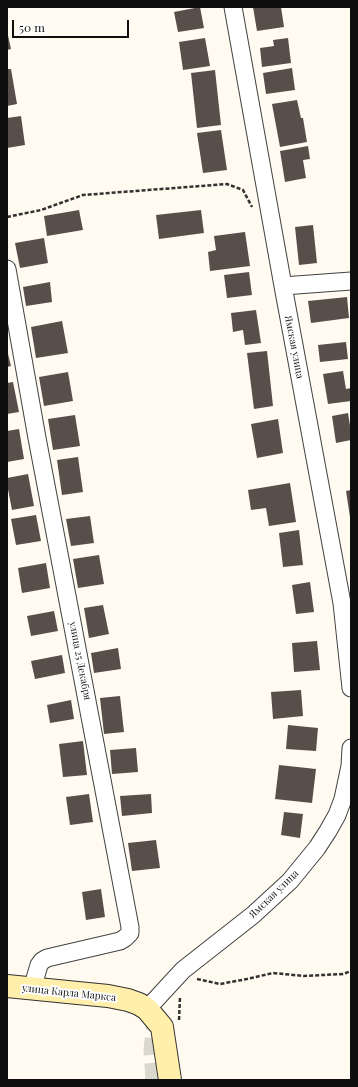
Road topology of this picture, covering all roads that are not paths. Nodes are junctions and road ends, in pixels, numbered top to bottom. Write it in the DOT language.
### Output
graph roads {
  1 [pos="233,7"];
  2 [pos="7,269"];
  3 [pos="351,280"];
  4 [pos="283,286"];
  5 [pos="351,688"];
  6 [pos="351,748"];
  7 [pos="7,986"];
  8 [pos="32,989"];
  9 [pos="147,1009"];
  10 [pos="162,1027"];
  11 [pos="170,1080"];
  12 [pos="177,1080"];
  1 -- 4 [label="street, Ямская улица"];
  2 -- 8 [label="street, улица 25 Декабря"];
  3 -- 4 [label="street"];
  4 -- 5 [label="street, Ямская улица"];
  6 -- 9 [label="street, Ямская улица"];
  7 -- 8 [label="street, улица Карла Маркса"];
  8 -- 9 [label="street, улица Карла Маркса"];
  9 -- 10 [label="street, улица Карла Маркса"];
  10 -- 11 [label="street"];
  10 -- 12 [label="street"];
}
